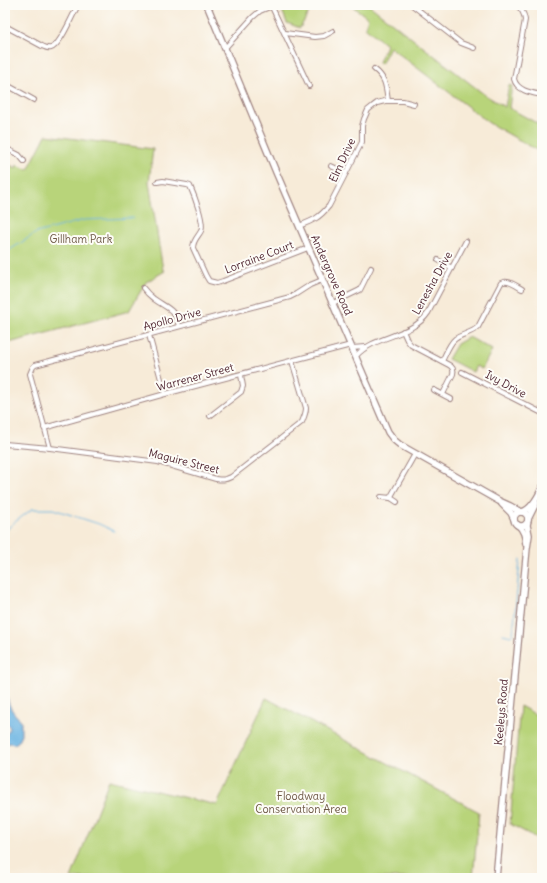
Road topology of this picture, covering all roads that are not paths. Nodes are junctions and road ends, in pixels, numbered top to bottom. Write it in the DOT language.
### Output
graph roads {
  1 [pos="78,5"];
  2 [pos="207,5"];
  3 [pos="272,5"];
  4 [pos="412,5"];
  5 [pos="516,5"];
  6 [pos="5,26"];
  7 [pos="333,31"];
  8 [pos="285,33"];
  9 [pos="225,48"];
  10 [pos="474,48"];
  11 [pos="374,69"];
  12 [pos="5,84"];
  13 [pos="310,86"];
  14 [pos="541,95"];
  15 [pos="34,100"];
  16 [pos="388,101"];
  17 [pos="414,104"];
  18 [pos="5,148"];
  19 [pos="24,161"];
  20 [pos="331,166"];
  21 [pos="346,173"];
  22 [pos="157,182"];
  23 [pos="299,226"];
  24 [pos="466,241"];
  25 [pos="308,248"];
  26 [pos="438,260"];
  27 [pos="371,268"];
  28 [pos="452,268"];
  29 [pos="322,280"];
  30 [pos="143,288"];
  31 [pos="522,289"];
  32 [pos="333,303"];
  33 [pos="179,326"];
  34 [pos="402,332"];
  35 [pos="149,335"];
  36 [pos="352,347"];
  37 [pos="365,347"];
  38 [pos="356,356"];
  39 [pos="292,361"];
  40 [pos="442,361"];
  41 [pos="27,365"];
  42 [pos="32,368"];
  43 [pos="462,372"];
  44 [pos="241,375"];
  45 [pos="434,390"];
  46 [pos="165,394"];
  47 [pos="443,394"];
  48 [pos="451,399"];
  49 [pos="542,413"];
  50 [pos="210,416"];
  51 [pos="44,428"];
  52 [pos="5,444"];
  53 [pos="50,448"];
  54 [pos="416,454"];
  55 [pos="541,491"];
  56 [pos="381,497"];
  57 [pos="390,498"];
  58 [pos="499,501"];
  59 [pos="397,502"];
  60 [pos="522,512"];
  61 [pos="528,520"];
  62 [pos="516,523"];
  63 [pos="526,548"];
  64 [pos="496,878"];
  1 -- 6 [label="street"];
  2 -- 9 [label="street, Andergrove Road"];
  3 -- 8 [label="street"];
  3 -- 9 [label="street"];
  4 -- 10 [label="street"];
  5 -- 14 [label="street"];
  7 -- 8 [label="street"];
  8 -- 13 [label="street"];
  9 -- 23 [label="street, Andergrove Road"];
  11 -- 16 [label="street"];
  12 -- 15 [label="street"];
  16 -- 17 [label="street, Elm Drive"];
  16 -- 21 [label="street, Elm Drive"];
  18 -- 19 [label="street"];
  20 -- 21 [label="street"];
  21 -- 23 [label="street, Elm Drive"];
  22 -- 25 [label="street, Lorraine Court"];
  23 -- 25 [label="street, Andergrove Road"];
  24 -- 28 [label="street, Lenesha Drive"];
  25 -- 29 [label="street, Andergrove Road"];
  26 -- 28 [label="street"];
  27 -- 32 [label="street"];
  28 -- 34 [label="street, Lenesha Drive"];
  29 -- 32 [label="street, Andergrove Road"];
  29 -- 33 [label="street, Apollo Drive"];
  30 -- 33 [label="street"];
  31 -- 40 [label="street"];
  32 -- 36 [label="street, Andergrove Road"];
  33 -- 35 [label="street, Apollo Drive"];
  34 -- 37 [label="street, Lenesha Drive"];
  34 -- 40 [label="street"];
  35 -- 42 [label="street, Apollo Drive"];
  35 -- 46 [label="street"];
  36 -- 37 [label="street, Lenesha Drive"];
  36 -- 38 [label="street, Andergrove Road"];
  36 -- 39 [label="street, Warrener Street"];
  37 -- 38 [label="street, Lenesha Drive"];
  38 -- 54 [label="street, Andergrove Road"];
  39 -- 44 [label="street, Warrener Street"];
  39 -- 53 [label="street, Maguire Street"];
  40 -- 47 [label="street"];
  41 -- 42 [label="street"];
  42 -- 51 [label="street"];
  43 -- 49 [label="street, Ivy Drive"];
  44 -- 46 [label="street, Warrener Street"];
  44 -- 50 [label="street"];
  45 -- 47 [label="street"];
  46 -- 51 [label="street, Warrener Street"];
  47 -- 48 [label="street"];
  51 -- 53 [label="street"];
  52 -- 53 [label="street, Maguire Street"];
  54 -- 57 [label="street"];
  54 -- 58 [label="street, Andergrove Road"];
  55 -- 60 [label="street"];
  55 -- 61 [label="street"];
  56 -- 57 [label="street"];
  57 -- 59 [label="street"];
  58 -- 60 [label="street, Andergrove Road"];
  58 -- 62 [label="street, Andergrove Road"];
  60 -- 61 [label="street"];
  60 -- 62 [label="street"];
  61 -- 62 [label="street"];
  61 -- 63 [label="street, Keeleys Road"];
  62 -- 63 [label="street, Keeleys Road"];
  63 -- 64 [label="street, Keeleys Road"];
}
